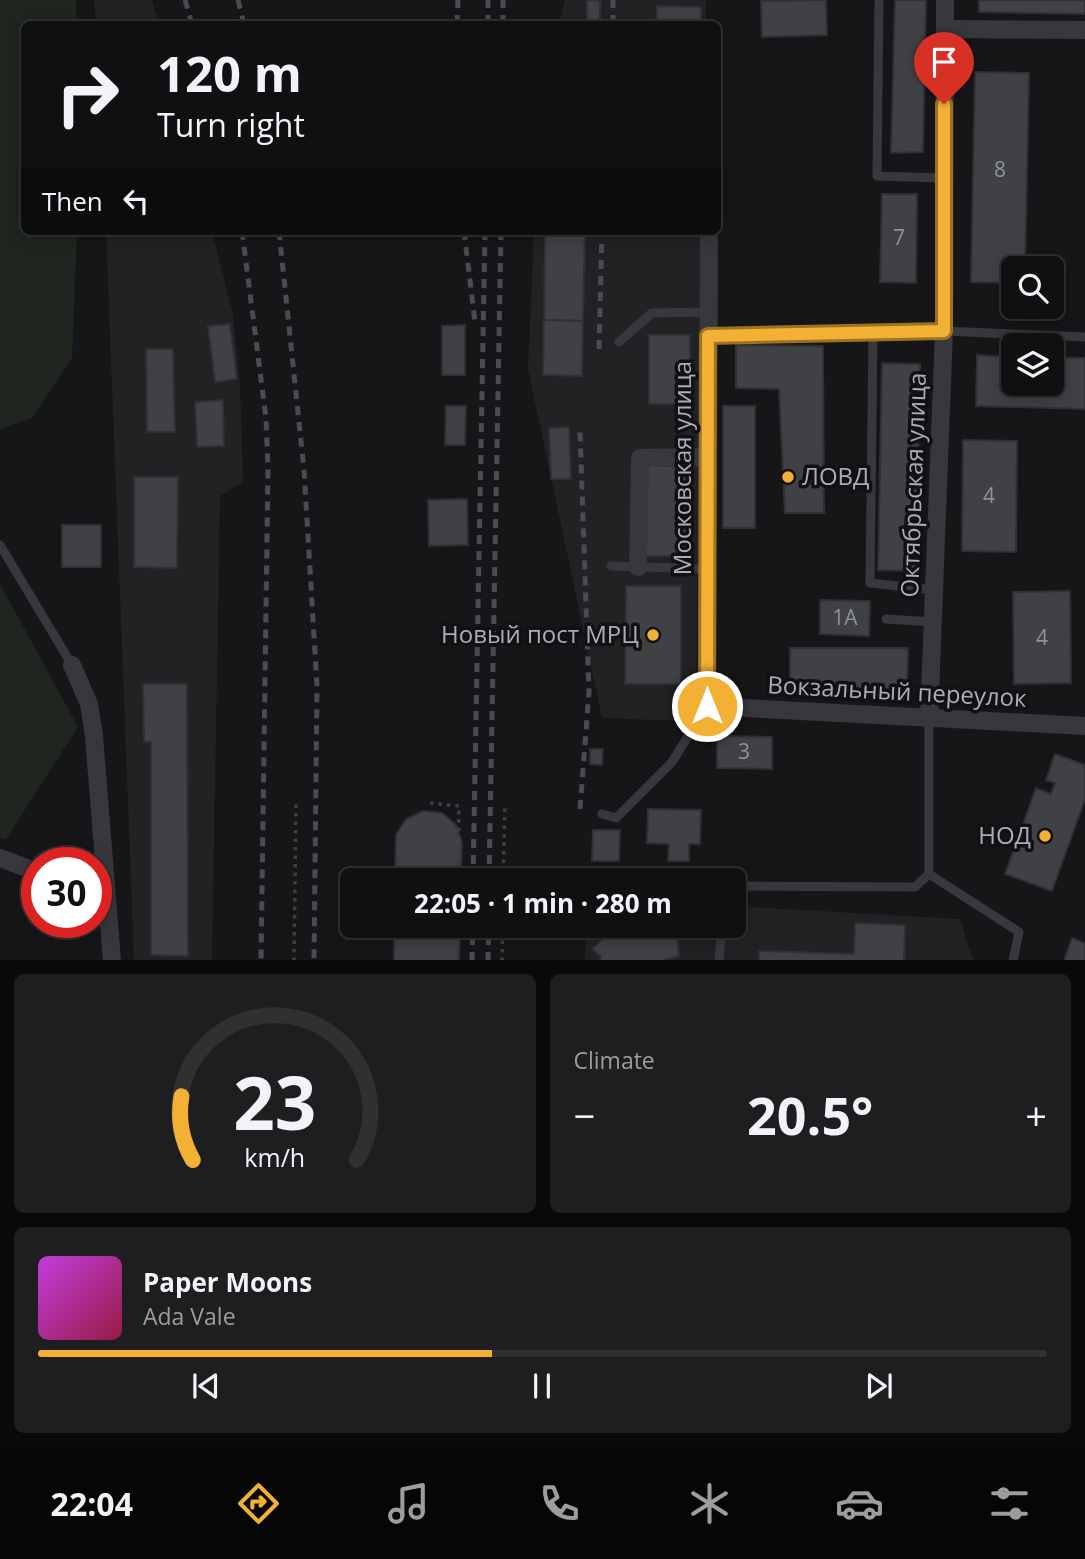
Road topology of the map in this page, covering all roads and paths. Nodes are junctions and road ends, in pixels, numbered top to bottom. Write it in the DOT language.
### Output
graph roads {
  1 [pos="879,0"];
  2 [pos="945,0"];
  3 [pos="945,29"];
  4 [pos="1085,30"];
  5 [pos="943,178"];
  6 [pos="709,235"];
  7 [pos="708,312"];
  8 [pos="944,331"];
  9 [pos="873,333"];
  10 [pos="708,336"];
  11 [pos="1085,337"];
  12 [pos="619,342"];
  13 [pos="708,457"];
  14 [pos="0,545"];
  15 [pos="611,566"];
  16 [pos="638,567"];
  17 [pos="708,569"];
  18 [pos="934,590"];
  19 [pos="886,619"];
  20 [pos="934,622"];
  21 [pos="72,665"];
  22 [pos="707,706"];
  23 [pos="929,720"];
  24 [pos="1085,726"];
  25 [pos="296,801"];
  26 [pos="430,803"];
  27 [pos="505,804"];
  28 [pos="602,814"];
  29 [pos="99,847"];
  30 [pos="0,858"];
  31 [pos="21,866"];
  32 [pos="458,868"];
  33 [pos="503,868"];
  34 [pos="929,874"];
  35 [pos="746,886"];
  36 [pos="108,938"];
  37 [pos="457,938"];
  38 [pos="503,938"];
  39 [pos="721,938"];
  40 [pos="112,960"];
  41 [pos="294,960"];
  42 [pos="456,960"];
  43 [pos="502,960"];
  44 [pos="719,960"];
  45 [pos="1013,960"];
  1 -- 5 [label="lane"];
  2 -- 3 [label="street, Октябрьская улица"];
  3 -- 4 [label="street"];
  3 -- 5 [label="street, Октябрьская улица"];
  5 -- 8 [label="street, Октябрьская улица"];
  6 -- 7 [label="street, Московская улица"];
  7 -- 10 [label="street, Московская улица"];
  7 -- 12 [label="lane"];
  8 -- 9 [label="lane"];
  8 -- 11 [label="lane"];
  8 -- 18 [label="street, Октябрьская улица"];
  9 -- 10 [label="lane"];
  9 -- 18 [label="lane"];
  10 -- 13 [label="street, Московская улица"];
  13 -- 16 [label="street"];
  13 -- 17 [label="street, Московская улица"];
  14 -- 21 [label="lane"];
  15 -- 16 [label="lane"];
  16 -- 17 [label="lane"];
  17 -- 22 [label="street, Московская улица"];
  18 -- 20 [label="street, Октябрьская улица"];
  19 -- 20 [label="lane"];
  20 -- 23 [label="street, Октябрьская улица"];
  21 -- 29 [label="street"];
  22 -- 23 [label="street, Вокзальный переулок"];
  22 -- 28 [label="lane"];
  23 -- 24 [label="street, Вокзальный переулок"];
  23 -- 34 [label="lane"];
  25 -- 41 [label="path"];
  26 -- 32 [label="path"];
  27 -- 33 [label="path"];
  30 -- 31 [label="street"];
  34 -- 35 [label="lane"];
  34 -- 45 [label="lane"];
  36 -- 40 [label="street"];
  37 -- 42 [label="path"];
  38 -- 43 [label="path"];
  39 -- 44 [label="lane"];
}
